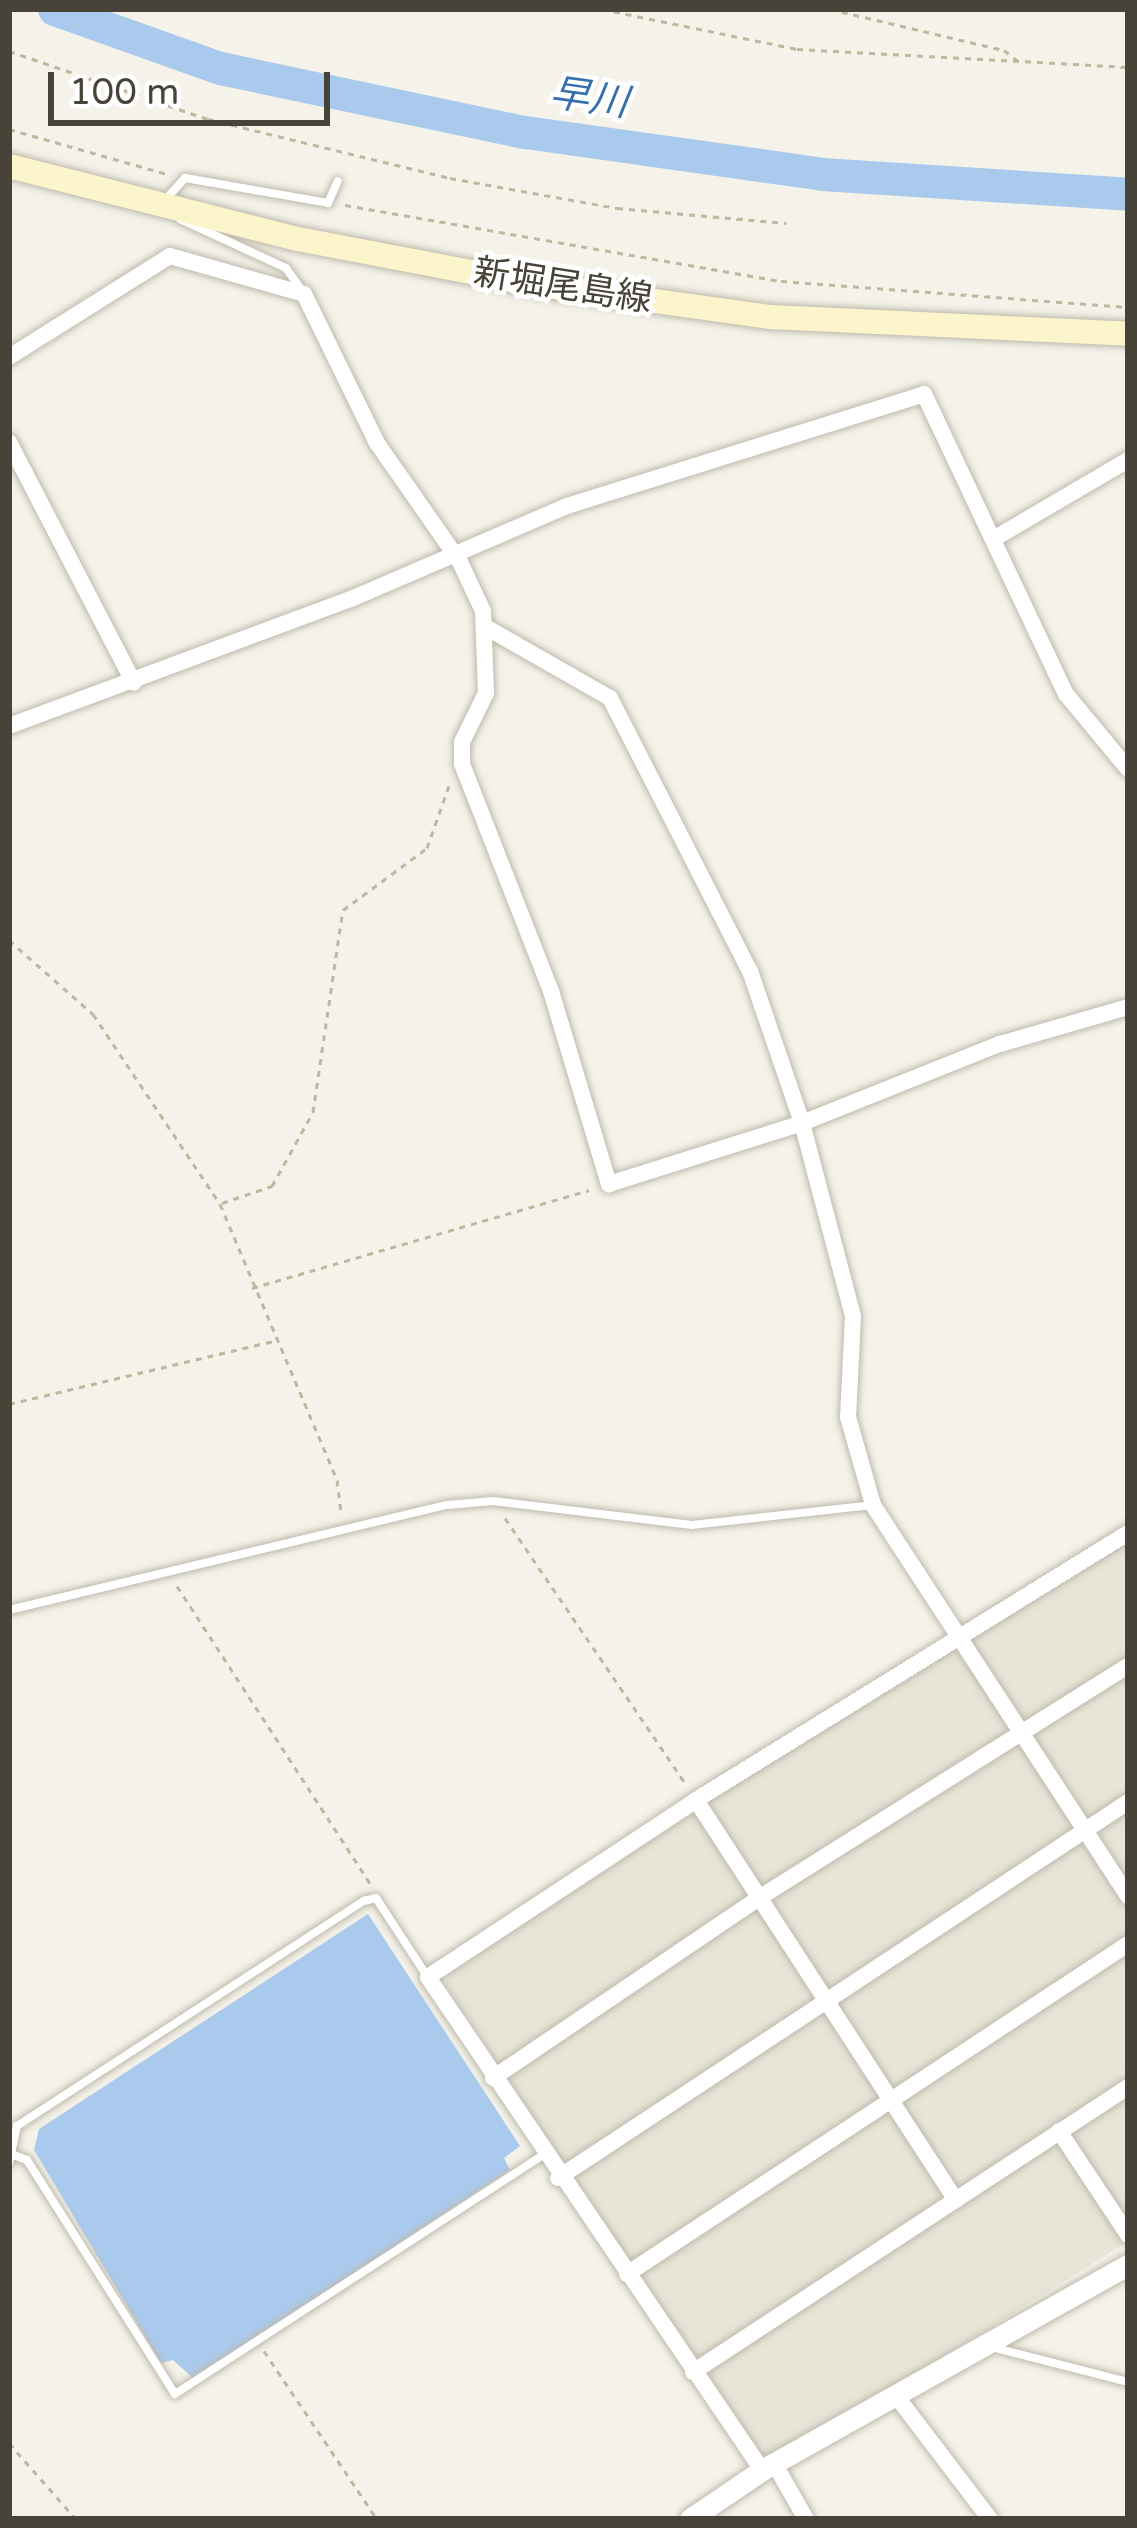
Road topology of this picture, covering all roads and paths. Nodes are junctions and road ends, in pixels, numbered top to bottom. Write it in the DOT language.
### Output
graph roads {
  1 [pos="602,9"];
  2 [pos="831,9"];
  3 [pos="9,51"];
  4 [pos="1019,61"];
  5 [pos="1128,67"];
  6 [pos="9,129"];
  7 [pos="9,166"];
  8 [pos="185,178"];
  9 [pos="338,181"];
  10 [pos="328,203"];
  11 [pos="166,207"];
  12 [pos="786,223"];
  13 [pos="304,295"];
  14 [pos="1128,308"];
  15 [pos="1128,334"];
  16 [pos="9,356"];
  17 [pos="9,442"];
  18 [pos="1128,460"];
  19 [pos="995,538"];
  20 [pos="453,554"];
  21 [pos="489,629"];
  22 [pos="134,683"];
  23 [pos="9,726"];
  24 [pos="462,764"];
  25 [pos="1128,770"];
  26 [pos="9,940"];
  27 [pos="1128,1007"];
  28 [pos="802,1123"];
  29 [pos="609,1184"];
  30 [pos="220,1204"];
  31 [pos="251,1289"];
  32 [pos="274,1341"];
  33 [pos="9,1404"];
  34 [pos="493,1502"];
  35 [pos="873,1505"];
  36 [pos="342,1528"];
  37 [pos="1128,1534"];
  38 [pos="167,1572"];
  39 [pos="9,1610"];
  40 [pos="959,1634"];
  41 [pos="1128,1666"];
  42 [pos="1024,1730"];
  43 [pos="696,1800"];
  44 [pos="1128,1802"];
  45 [pos="1086,1826"];
  46 [pos="1128,1896"];
  47 [pos="376,1898"];
  48 [pos="759,1898"];
  49 [pos="1128,1943"];
  50 [pos="428,1977"];
  51 [pos="825,1999"];
  52 [pos="493,2078"];
  53 [pos="1128,2087"];
  54 [pos="892,2101"];
  55 [pos="1059,2131"];
  56 [pos="542,2155"];
  57 [pos="10,2158"];
  58 [pos="558,2178"];
  59 [pos="956,2200"];
  60 [pos="1128,2235"];
  61 [pos="1128,2265"];
  62 [pos="627,2274"];
  63 [pos="258,2343"];
  64 [pos="991,2346"];
  65 [pos="693,2372"];
  66 [pos="1128,2382"];
  67 [pos="896,2397"];
  68 [pos="9,2444"];
  69 [pos="768,2466"];
  70 [pos="76,2519"];
  71 [pos="377,2519"];
  72 [pos="690,2519"];
  73 [pos="806,2519"];
  74 [pos="990,2519"];
  1 -- 4 [label="path"];
  2 -- 4 [label="path"];
  3 -- 12 [label="path"];
  4 -- 5 [label="path"];
  6 -- 8 [label="path"];
  7 -- 11 [label="main road, 新堀尾島線"];
  8 -- 10 [label="lane"];
  8 -- 11 [label="lane"];
  9 -- 10 [label="lane"];
  10 -- 14 [label="path"];
  11 -- 13 [label="lane"];
  11 -- 15 [label="main road, 新堀尾島線"];
  13 -- 16 [label="street"];
  13 -- 20 [label="street"];
  17 -- 22 [label="street"];
  18 -- 19 [label="street"];
  19 -- 20 [label="street"];
  19 -- 25 [label="street"];
  20 -- 21 [label="street"];
  20 -- 22 [label="street"];
  21 -- 24 [label="street"];
  21 -- 28 [label="street"];
  22 -- 23 [label="street"];
  24 -- 29 [label="street"];
  24 -- 30 [label="path"];
  26 -- 30 [label="path"];
  27 -- 28 [label="street"];
  28 -- 29 [label="street"];
  28 -- 35 [label="street"];
  29 -- 31 [label="path"];
  30 -- 31 [label="path"];
  31 -- 32 [label="path"];
  32 -- 33 [label="path"];
  32 -- 36 [label="path"];
  34 -- 35 [label="lane"];
  34 -- 36 [label="lane"];
  34 -- 43 [label="path"];
  35 -- 40 [label="street"];
  36 -- 38 [label="lane"];
  37 -- 40 [label="street"];
  38 -- 39 [label="lane"];
  38 -- 47 [label="path"];
  40 -- 42 [label="street"];
  40 -- 43 [label="street"];
  41 -- 42 [label="street"];
  42 -- 45 [label="street"];
  42 -- 48 [label="street"];
  43 -- 48 [label="street"];
  43 -- 50 [label="street"];
  44 -- 45 [label="street"];
  45 -- 46 [label="street"];
  45 -- 51 [label="street"];
  47 -- 50 [label="lane"];
  47 -- 57 [label="lane"];
  48 -- 51 [label="street"];
  48 -- 52 [label="street"];
  49 -- 54 [label="street"];
  50 -- 52 [label="street"];
  51 -- 54 [label="street"];
  51 -- 58 [label="street"];
  52 -- 56 [label="street"];
  53 -- 55 [label="street"];
  54 -- 59 [label="street"];
  54 -- 62 [label="street"];
  55 -- 59 [label="street"];
  55 -- 60 [label="street"];
  56 -- 58 [label="street"];
  56 -- 63 [label="lane"];
  57 -- 63 [label="lane"];
  58 -- 62 [label="street"];
  59 -- 65 [label="street"];
  61 -- 64 [label="street"];
  62 -- 65 [label="street"];
  63 -- 71 [label="path"];
  64 -- 66 [label="lane"];
  64 -- 67 [label="street"];
  65 -- 69 [label="street"];
  67 -- 69 [label="street"];
  67 -- 74 [label="street"];
  68 -- 70 [label="path"];
  69 -- 72 [label="street"];
  69 -- 73 [label="street"];
}
